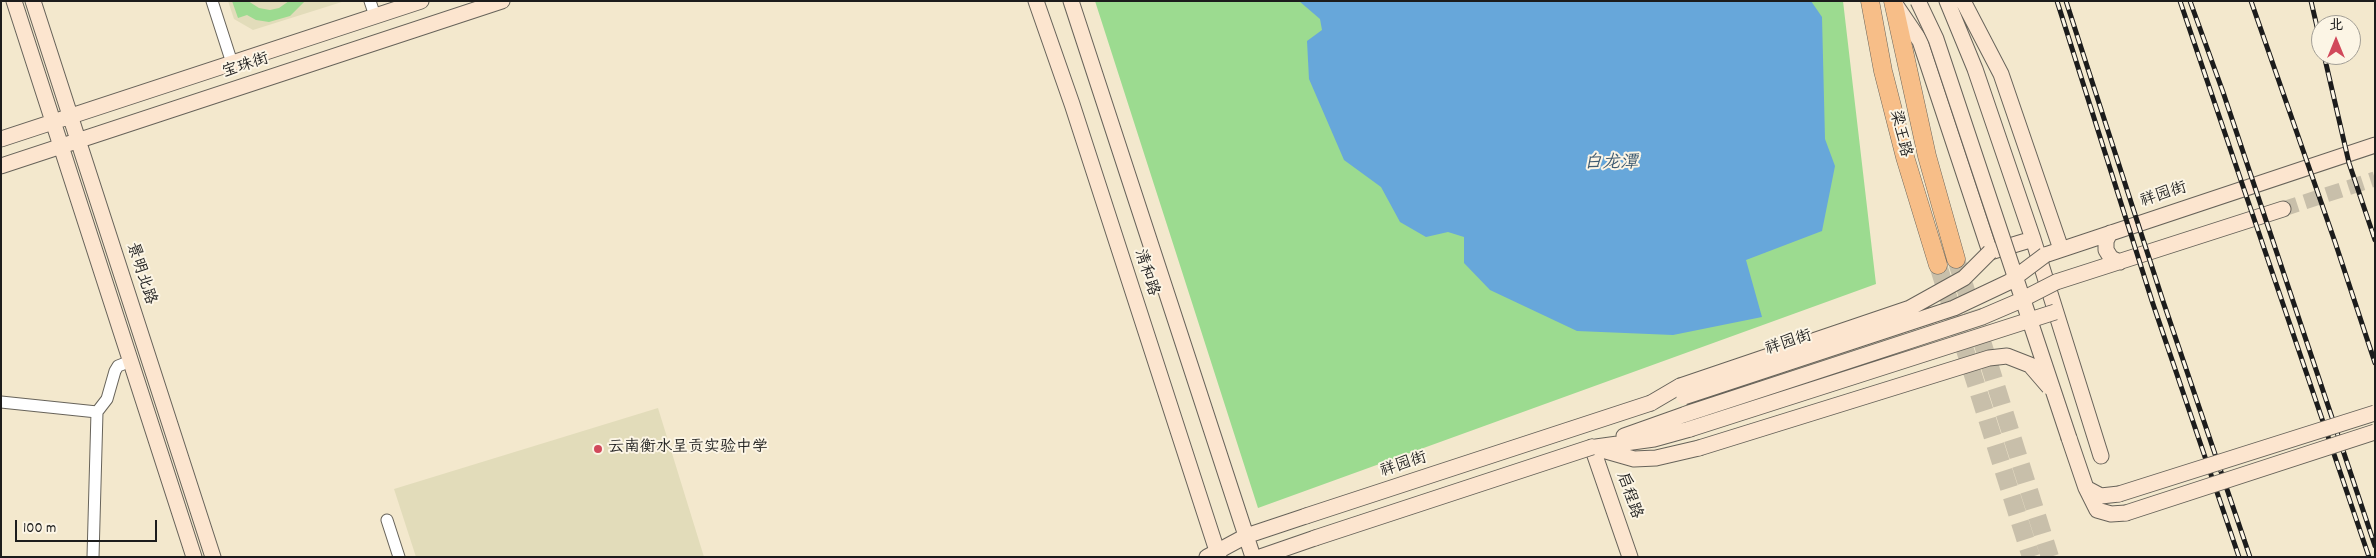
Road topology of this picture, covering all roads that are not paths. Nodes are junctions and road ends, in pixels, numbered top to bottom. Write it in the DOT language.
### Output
graph roads {
  1 [pos="14,1"];
  2 [pos="33,1"];
  3 [pos="212,1"];
  4 [pos="370,1"];
  5 [pos="421,1"];
  6 [pos="502,1"];
  7 [pos="1036,1"];
  8 [pos="1071,1"];
  9 [pos="1870,1"];
  10 [pos="1893,1"];
  11 [pos="1918,1"];
  12 [pos="1947,1"];
  13 [pos="1963,1"];
  14 [pos="375,16"];
  15 [pos="232,63"];
  16 [pos="70,116"];
  17 [pos="53,122"];
  18 [pos="1,139"];
  19 [pos="78,140"];
  20 [pos="2375,145"];
  21 [pos="61,146"];
  22 [pos="1,166"];
  23 [pos="2282,209"];
  24 [pos="2110,233"];
  25 [pos="2033,239"];
  26 [pos="2061,249"];
  27 [pos="1990,252"];
  28 [pos="1956,259"];
  29 [pos="2120,262"];
  30 [pos="1938,265"];
  31 [pos="2055,312"];
  32 [pos="131,362"];
  33 [pos="2057,400"];
  34 [pos="1,402"];
  35 [pos="1651,404"];
  36 [pos="97,412"];
  37 [pos="2375,412"];
  38 [pos="2375,432"];
  39 [pos="1592,447"];
  40 [pos="2101,456"];
  41 [pos="2086,488"];
  42 [pos="387,520"];
  43 [pos="1246,536"];
  44 [pos="1215,555"];
  45 [pos="92,557"];
  46 [pos="194,557"];
  47 [pos="214,557"];
  48 [pos="399,557"];
  49 [pos="1253,557"];
  50 [pos="1260,557"];
  51 [pos="1630,557"];
  1 -- 17 [label="main road"];
  2 -- 16 [label="main road, 景明北路"];
  3 -- 15 [label="street"];
  4 -- 14 [label="street"];
  5 -- 14 [label="main road, 宝珠街"];
  6 -- 19 [label="main road, 宝珠街"];
  7 -- 44 [label="main road, 清和路"];
  8 -- 43 [label="main road, 清和路"];
  9 -- 30 [label="main road, 梁王路"];
  10 -- 27 [label="main road"];
  10 -- 28 [label="main road, 梁王路"];
  11 -- 33 [label="main road, bridge"];
  12 -- 25 [label="main road"];
  13 -- 26 [label="main road"];
  14 -- 15 [label="main road, 宝珠街"];
  15 -- 16 [label="main road, 宝珠街"];
  16 -- 17 [label="main road, 宝珠街"];
  16 -- 19 [label="main road, 景明北路"];
  17 -- 18 [label="main road, 宝珠街"];
  17 -- 21 [label="main road"];
  19 -- 21 [label="main road, 宝珠街"];
  19 -- 47 [label="main road, 景明北路"];
  20 -- 24 [label="main road, 祥园街"];
  21 -- 22 [label="main road, 宝珠街"];
  21 -- 32 [label="main road"];
  23 -- 29 [label="main road"];
  24 -- 26 [label="main road, 祥园街"];
  24 -- 29 [label="main road"];
  25 -- 27 [label="main road"];
  25 -- 31 [label="main road, bridge"];
  26 -- 35 [label="main road, 祥园街, bridge"];
  27 -- 35 [label="main road, bridge"];
  29 -- 39 [label="main road, bridge"];
  31 -- 39 [label="main road, bridge"];
  31 -- 40 [label="main road"];
  32 -- 36 [label="street"];
  32 -- 46 [label="main road"];
  33 -- 39 [label="main road, bridge"];
  33 -- 41 [label="main road, bridge"];
  34 -- 36 [label="street"];
  35 -- 43 [label="main road, 祥园街, bridge"];
  36 -- 45 [label="street"];
  37 -- 41 [label="main road, bridge"];
  38 -- 41 [label="main road, bridge"];
  39 -- 50 [label="main road, bridge"];
  39 -- 51 [label="main road, 启程路"];
  42 -- 48 [label="street"];
  43 -- 44 [label="main road, 祥园街"];
  43 -- 49 [label="main road, 清和路"];
}
